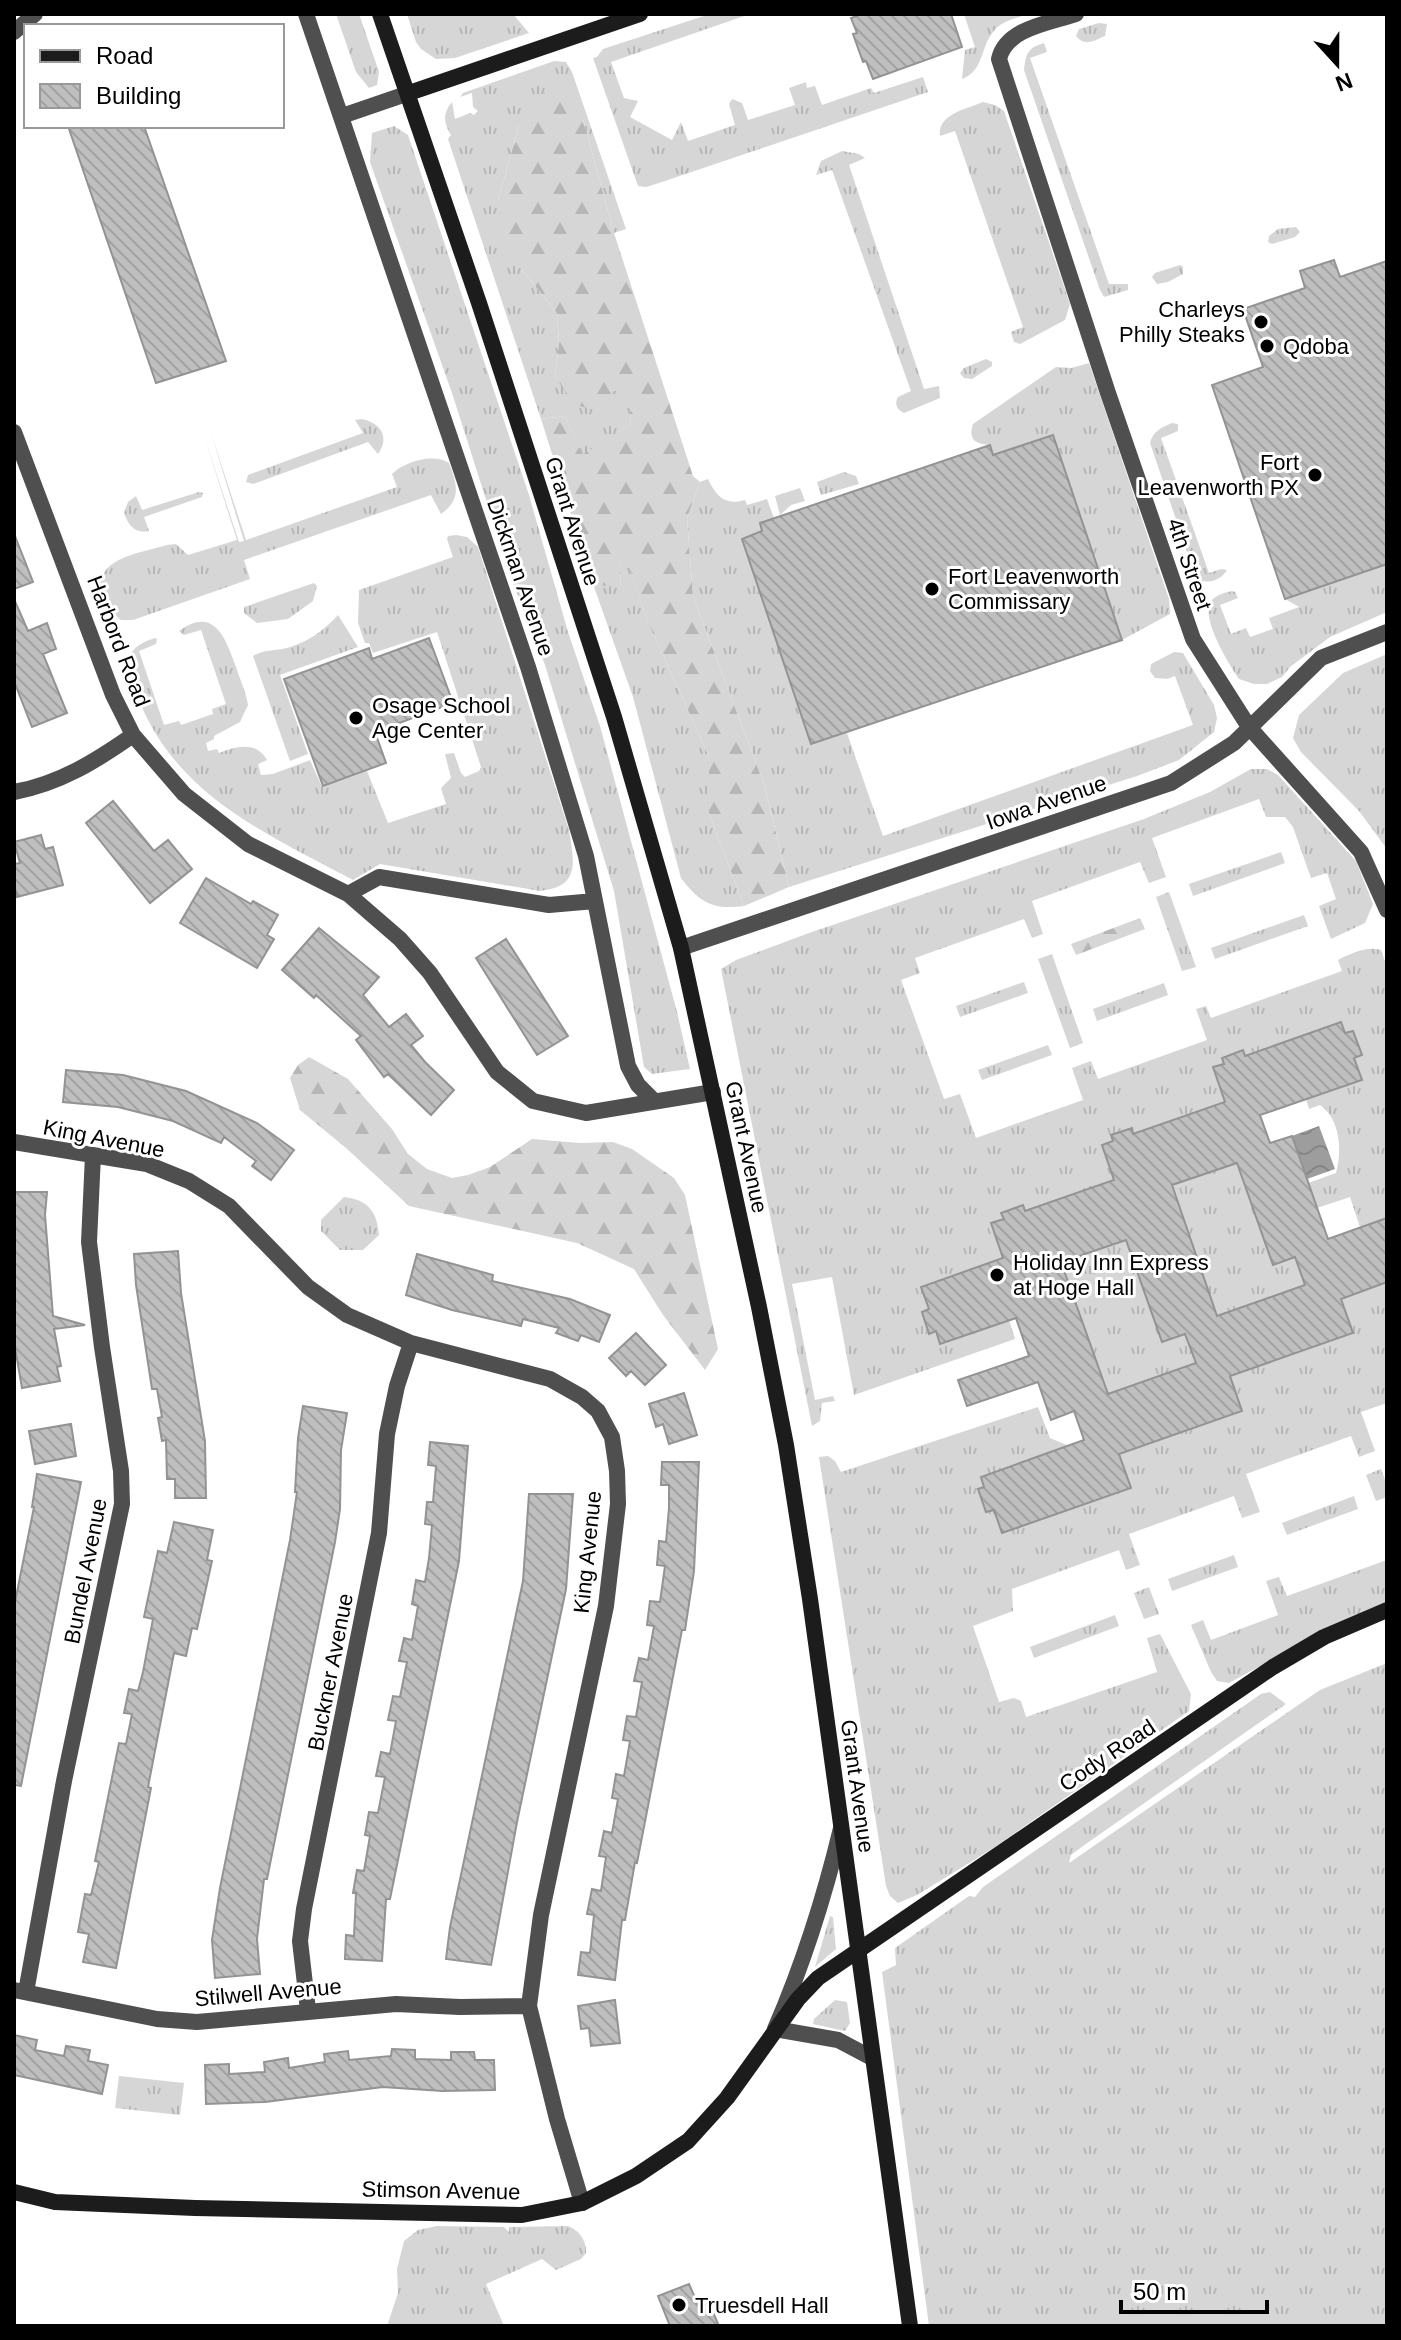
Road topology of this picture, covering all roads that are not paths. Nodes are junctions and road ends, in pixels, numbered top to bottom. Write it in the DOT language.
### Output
graph roads {
  1 [pos="35,14"];
  2 [pos="306,14"];
  3 [pos="380,14"];
  4 [pos="640,14"];
  5 [pos="1076,14"];
  6 [pos="14,32"];
  7 [pos="409,93"];
  8 [pos="342,116"];
  9 [pos="14,432"];
  10 [pos="1387,632"];
  11 [pos="1249,727"];
  12 [pos="133,735"];
  13 [pos="14,792"];
  14 [pos="348,894"];
  15 [pos="595,901"];
  16 [pos="1387,910"];
  17 [pos="681,948"];
  18 [pos="713,1092"];
  19 [pos="653,1100"];
  20 [pos="14,1142"];
  21 [pos="93,1155"];
  22 [pos="411,1343"];
  23 [pos="1387,1610"];
  24 [pos="841,1824"];
  25 [pos="859,1950"];
  26 [pos="20,1991"];
  27 [pos="529,2006"];
  28 [pos="308,2010"];
  29 [pos="775,2029"];
  30 [pos="872,2058"];
  31 [pos="14,2192"];
  32 [pos="582,2203"];
  33 [pos="910,2326"];
  1 -- 6 [label="street"];
  2 -- 8 [label="street, Dickman Avenue"];
  3 -- 7 [label="main road, Grant Avenue"];
  4 -- 7 [label="main road"];
  5 -- 11 [label="street, 4th Street"];
  7 -- 8 [label="street"];
  7 -- 17 [label="main road, Grant Avenue"];
  8 -- 15 [label="street, Dickman Avenue"];
  9 -- 12 [label="street, Harbord Road"];
  10 -- 11 [label="street, Iowa Avenue"];
  11 -- 16 [label="street, 4th Street"];
  11 -- 17 [label="street, Iowa Avenue"];
  12 -- 13 [label="street"];
  12 -- 14 [label="street, Harbord Road"];
  14 -- 15 [label="street"];
  14 -- 19 [label="street, Harbord Road"];
  15 -- 19 [label="street, Dickman Avenue"];
  17 -- 18 [label="main road, Grant Avenue"];
  18 -- 19 [label="street"];
  18 -- 24 [label="main road, Grant Avenue"];
  20 -- 21 [label="street, King Avenue"];
  21 -- 22 [label="street, King Avenue"];
  21 -- 26 [label="street, Bundel Avenue"];
  22 -- 27 [label="street, King Avenue"];
  22 -- 28 [label="street, Buckner Avenue"];
  23 -- 25 [label="main road, Cody Road"];
  24 -- 25 [label="main road, Grant Avenue"];
  24 -- 29 [label="street"];
  25 -- 29 [label="main road, Stimson Avenue"];
  25 -- 30 [label="main road, Grant Avenue"];
  26 -- 28 [label="street, Stilwell Avenue"];
  27 -- 28 [label="street, Stilwell Avenue"];
  27 -- 32 [label="street, King Avenue"];
  29 -- 30 [label="street"];
  29 -- 32 [label="main road, Stimson Avenue"];
  30 -- 33 [label="main road, Grant Avenue"];
  31 -- 32 [label="main road, Stimson Avenue"];
}
